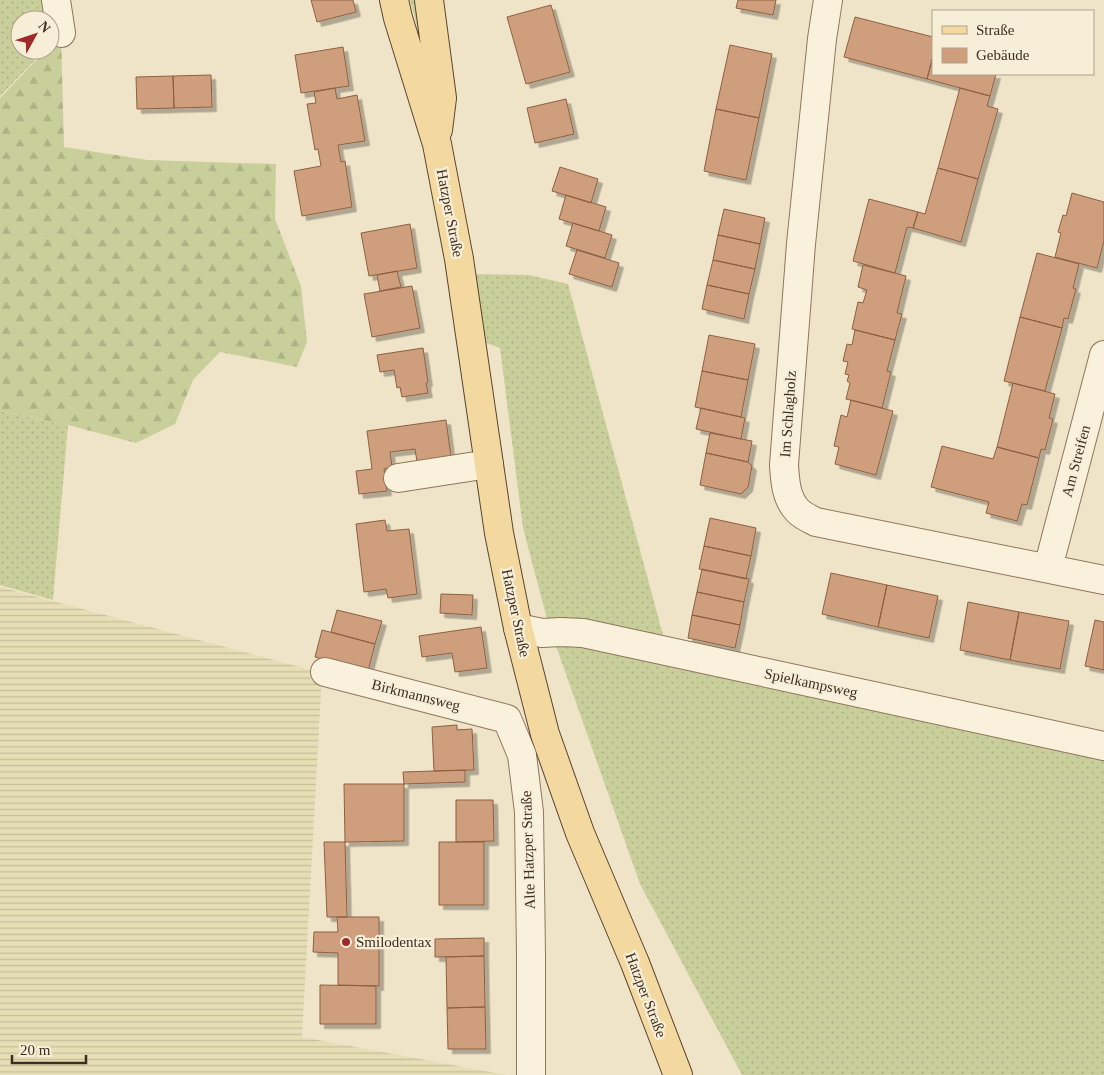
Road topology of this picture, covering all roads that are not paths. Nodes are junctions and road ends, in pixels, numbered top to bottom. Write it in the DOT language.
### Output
graph roads {
  1 [pos="56,0"];
  2 [pos="394,0"];
  3 [pos="429,0"];
  4 [pos="828,0"];
  5 [pos="61,34"];
  6 [pos="437,144"];
  7 [pos="1104,355"];
  8 [pos="489,464"];
  9 [pos="398,478"];
  10 [pos="1048,568"];
  11 [pos="1104,580"];
  12 [pos="518,628"];
  13 [pos="326,672"];
  14 [pos="507,719"];
  15 [pos="1104,746"];
  16 [pos="675,1070"];
  17 [pos="531,1075"];
  1 -- 5 [label="street"];
  2 -- 6 [label="main road, Hatzper Straße"];
  3 -- 6 [label="main road, Hatzper Straße"];
  4 -- 10 [label="street, Im Schlagholz"];
  6 -- 8 [label="main road, Hatzper Straße"];
  7 -- 10 [label="street, Am Streifen"];
  8 -- 9 [label="street"];
  8 -- 12 [label="main road, Hatzper Straße"];
  10 -- 11 [label="street, Im Schlagholz"];
  12 -- 15 [label="street, Spielkampsweg"];
  12 -- 16 [label="main road, Hatzper Straße"];
  13 -- 14 [label="street, Birkmannsweg"];
  14 -- 17 [label="street, Alte Hatzper Straße"];
}
